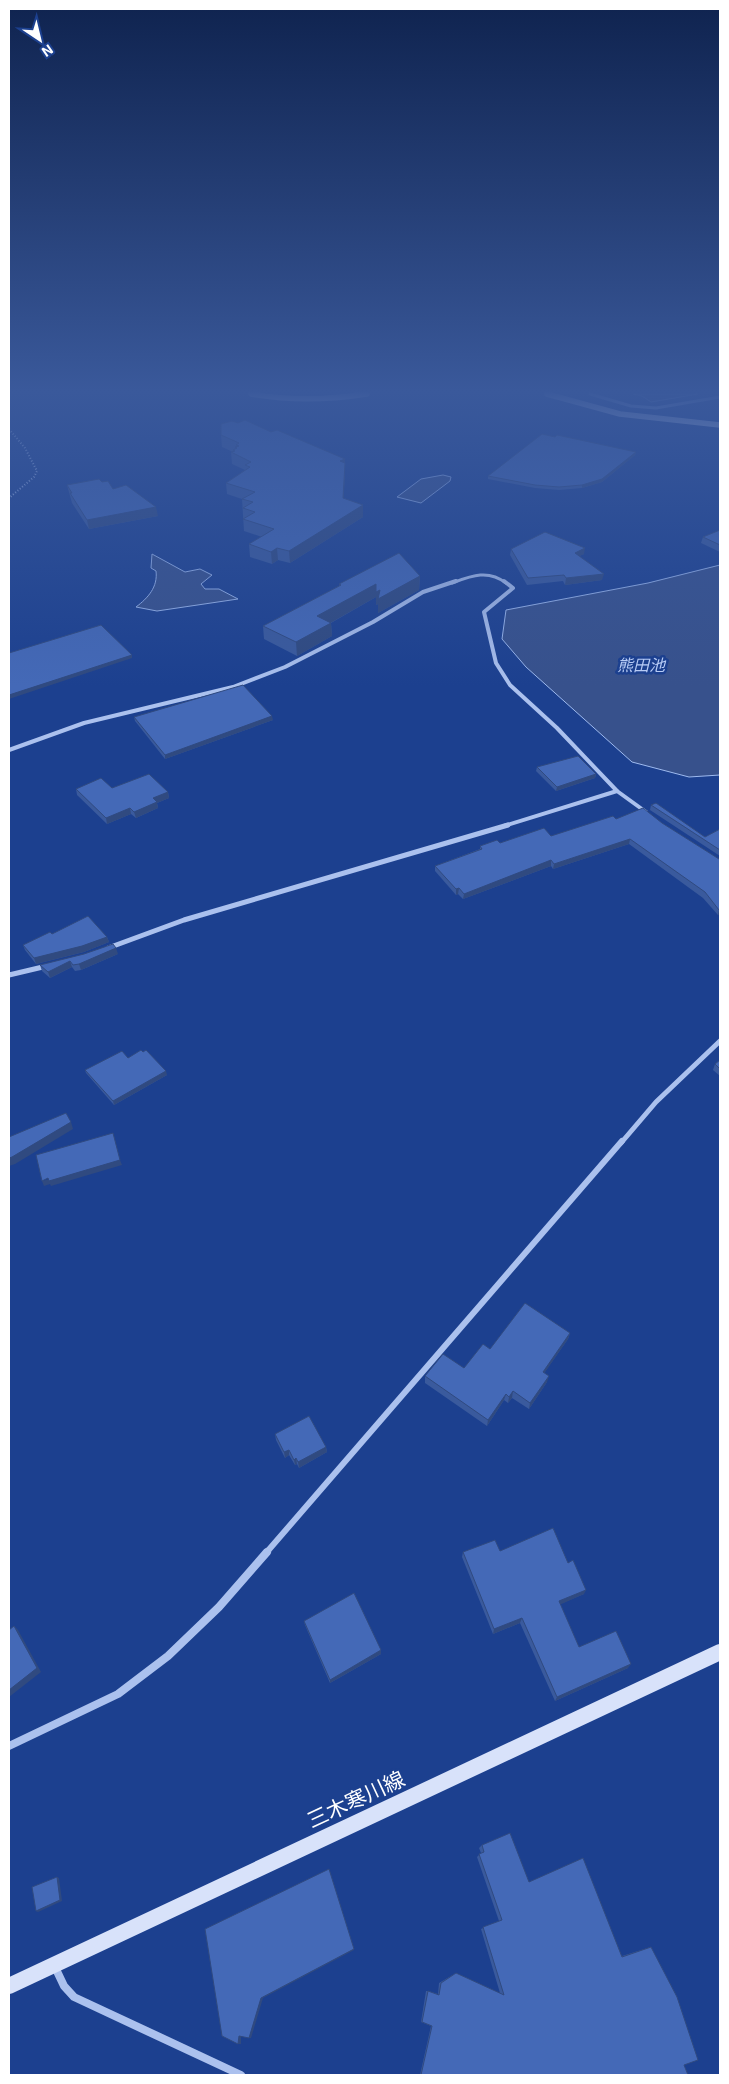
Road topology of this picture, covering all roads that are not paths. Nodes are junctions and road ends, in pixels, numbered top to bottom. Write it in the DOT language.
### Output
graph roads {
  1 [pos="9,750"];
  2 [pos="618,791"];
  3 [pos="648,814"];
  4 [pos="103,950"];
  5 [pos="50,966"];
  6 [pos="9,975"];
  7 [pos="720,1042"];
  8 [pos="720,1652"];
  9 [pos="9,1746"];
  10 [pos="54,1965"];
  11 [pos="9,1986"];
  12 [pos="242,2075"];
  1 -- 2 [label="street"];
  2 -- 3 [label="street"];
  2 -- 4 [label="street"];
  5 -- 6 [label="street"];
  7 -- 9 [label="street"];
  8 -- 10 [label="street, 三木寒川線"];
  10 -- 11 [label="street, 三木寒川線"];
  10 -- 12 [label="street"];
}
